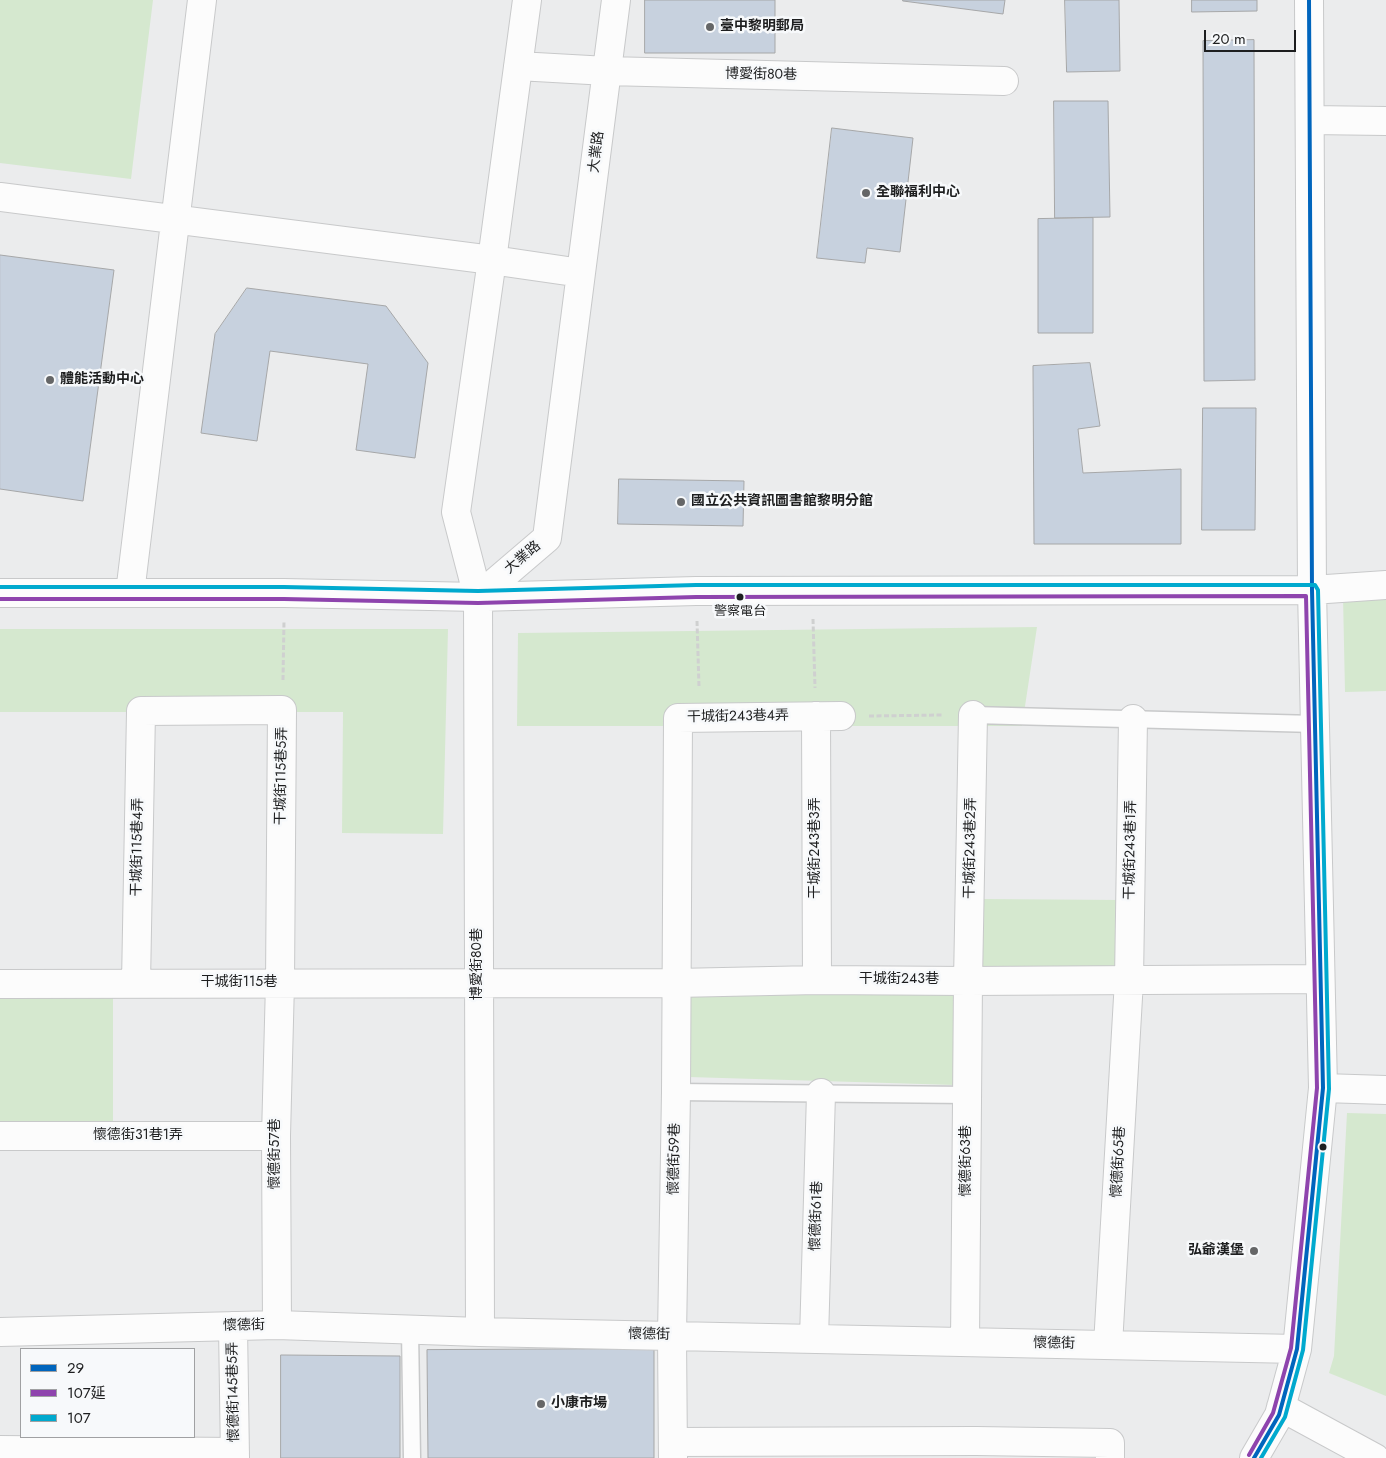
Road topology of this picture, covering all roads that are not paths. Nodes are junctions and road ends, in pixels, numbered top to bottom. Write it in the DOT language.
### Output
graph roads {
  1 [pos="202,0"];
  2 [pos="527,0"];
  3 [pos="616,0"];
  4 [pos="1309,0"];
  5 [pos="518,66"];
  6 [pos="607,71"];
  7 [pos="1004,81"];
  8 [pos="1310,120"];
  9 [pos="1386,121"];
  10 [pos="0,197"];
  11 [pos="176,220"];
  12 [pos="492,260"];
  13 [pos="581,273"];
  14 [pos="1386,585"];
  15 [pos="1312,590"];
  16 [pos="0,593"];
  17 [pos="130,593"];
  18 [pos="478,596"];
  19 [pos="141,711"];
  20 [pos="973,715"];
  21 [pos="828,716"];
  22 [pos="1133,719"];
  23 [pos="1315,724"];
  24 [pos="1320,979"];
  25 [pos="817,980"];
  26 [pos="1129,980"];
  27 [pos="968,981"];
  28 [pos="136,983"];
  29 [pos="280,983"];
  30 [pos="478,983"];
  31 [pos="676,983"];
  32 [pos="0,984"];
  33 [pos="1323,1088"];
  34 [pos="1386,1090"];
  35 [pos="676,1092"];
  36 [pos="821,1093"];
  37 [pos="967,1095"];
  38 [pos="0,1136"];
  39 [pos="276,1136"];
  40 [pos="278,1325"];
  41 [pos="233,1326"];
  42 [pos="410,1330"];
  43 [pos="0,1332"];
  44 [pos="480,1332"];
  45 [pos="672,1336"];
  46 [pos="814,1339"];
  47 [pos="966,1342"];
  48 [pos="1108,1345"];
  49 [pos="1297,1349"];
  50 [pos="1281,1407"];
  51 [pos="976,1449"];
  52 [pos="0,1450"];
  53 [pos="673,1450"];
  54 [pos="832,1450"];
  55 [pos="89,1454"];
  56 [pos="235,1455"];
  57 [pos="412,1458"];
  58 [pos="1110,1458"];
  59 [pos="1254,1458"];
  60 [pos="1375,1458"];
  1 -- 11 [label="street"];
  2 -- 5 [label="street"];
  3 -- 6 [label="street, 大業路"];
  4 -- 8 [label="street"];
  5 -- 6 [label="street, 博愛街80巷"];
  5 -- 12 [label="street"];
  6 -- 7 [label="street, 博愛街80巷"];
  6 -- 13 [label="street, 大業路"];
  8 -- 9 [label="street"];
  8 -- 15 [label="street"];
  10 -- 11 [label="street"];
  11 -- 12 [label="street"];
  11 -- 17 [label="street"];
  12 -- 13 [label="street"];
  12 -- 18 [label="street"];
  13 -- 18 [label="street, 大業路"];
  14 -- 15 [label="street"];
  15 -- 18 [label="street"];
  15 -- 23 [label="street"];
  16 -- 17 [label="street"];
  17 -- 18 [label="street"];
  18 -- 30 [label="street, 博愛街80巷"];
  19 -- 28 [label="street, 干城街115巷4弄"];
  19 -- 29 [label="street, 干城街115巷5弄"];
  20 -- 22 [label="lane"];
  20 -- 27 [label="street, 干城街243巷2弄"];
  21 -- 25 [label="street, 干城街243巷3弄"];
  21 -- 31 [label="street, 干城街243巷4弄"];
  22 -- 23 [label="lane"];
  22 -- 26 [label="street, 干城街243巷1弄"];
  23 -- 24 [label="street"];
  24 -- 26 [label="street, 干城街243巷"];
  24 -- 33 [label="street"];
  25 -- 27 [label="street, 干城街243巷"];
  25 -- 31 [label="street, 干城街243巷"];
  26 -- 27 [label="street, 干城街243巷"];
  26 -- 48 [label="street, 懷德街65巷"];
  27 -- 37 [label="street, 懷德街63巷"];
  28 -- 29 [label="street, 干城街115巷"];
  28 -- 32 [label="street, 干城街115巷"];
  29 -- 30 [label="street, 干城街115巷"];
  29 -- 39 [label="street, 懷德街57巷"];
  30 -- 31 [label="street, 干城街243巷"];
  30 -- 44 [label="street, 博愛街80巷"];
  31 -- 35 [label="street, 懷德街59巷"];
  33 -- 34 [label="street"];
  33 -- 49 [label="street"];
  35 -- 36 [label="lane"];
  35 -- 45 [label="street, 懷德街59巷"];
  36 -- 37 [label="lane"];
  36 -- 46 [label="street, 懷德街61巷"];
  37 -- 47 [label="street, 懷德街63巷"];
  38 -- 39 [label="street, 懷德街31巷1弄"];
  39 -- 40 [label="street, 懷德街57巷"];
  40 -- 41 [label="street, 懷德街"];
  40 -- 42 [label="street, 懷德街"];
  41 -- 43 [label="street, 懷德街"];
  41 -- 56 [label="street, 懷德街145巷5弄"];
  42 -- 44 [label="street, 懷德街"];
  42 -- 57 [label="lane"];
  44 -- 45 [label="street, 懷德街"];
  45 -- 46 [label="street, 懷德街"];
  45 -- 53 [label="street, 懷德街59巷"];
  46 -- 47 [label="street, 懷德街"];
  47 -- 48 [label="street, 懷德街"];
  48 -- 49 [label="street, 懷德街"];
  49 -- 50 [label="street"];
  50 -- 59 [label="street"];
  50 -- 60 [label="street"];
  51 -- 54 [label="street"];
  51 -- 58 [label="street"];
  52 -- 55 [label="street"];
  53 -- 54 [label="street"];
  55 -- 56 [label="street"];
}
